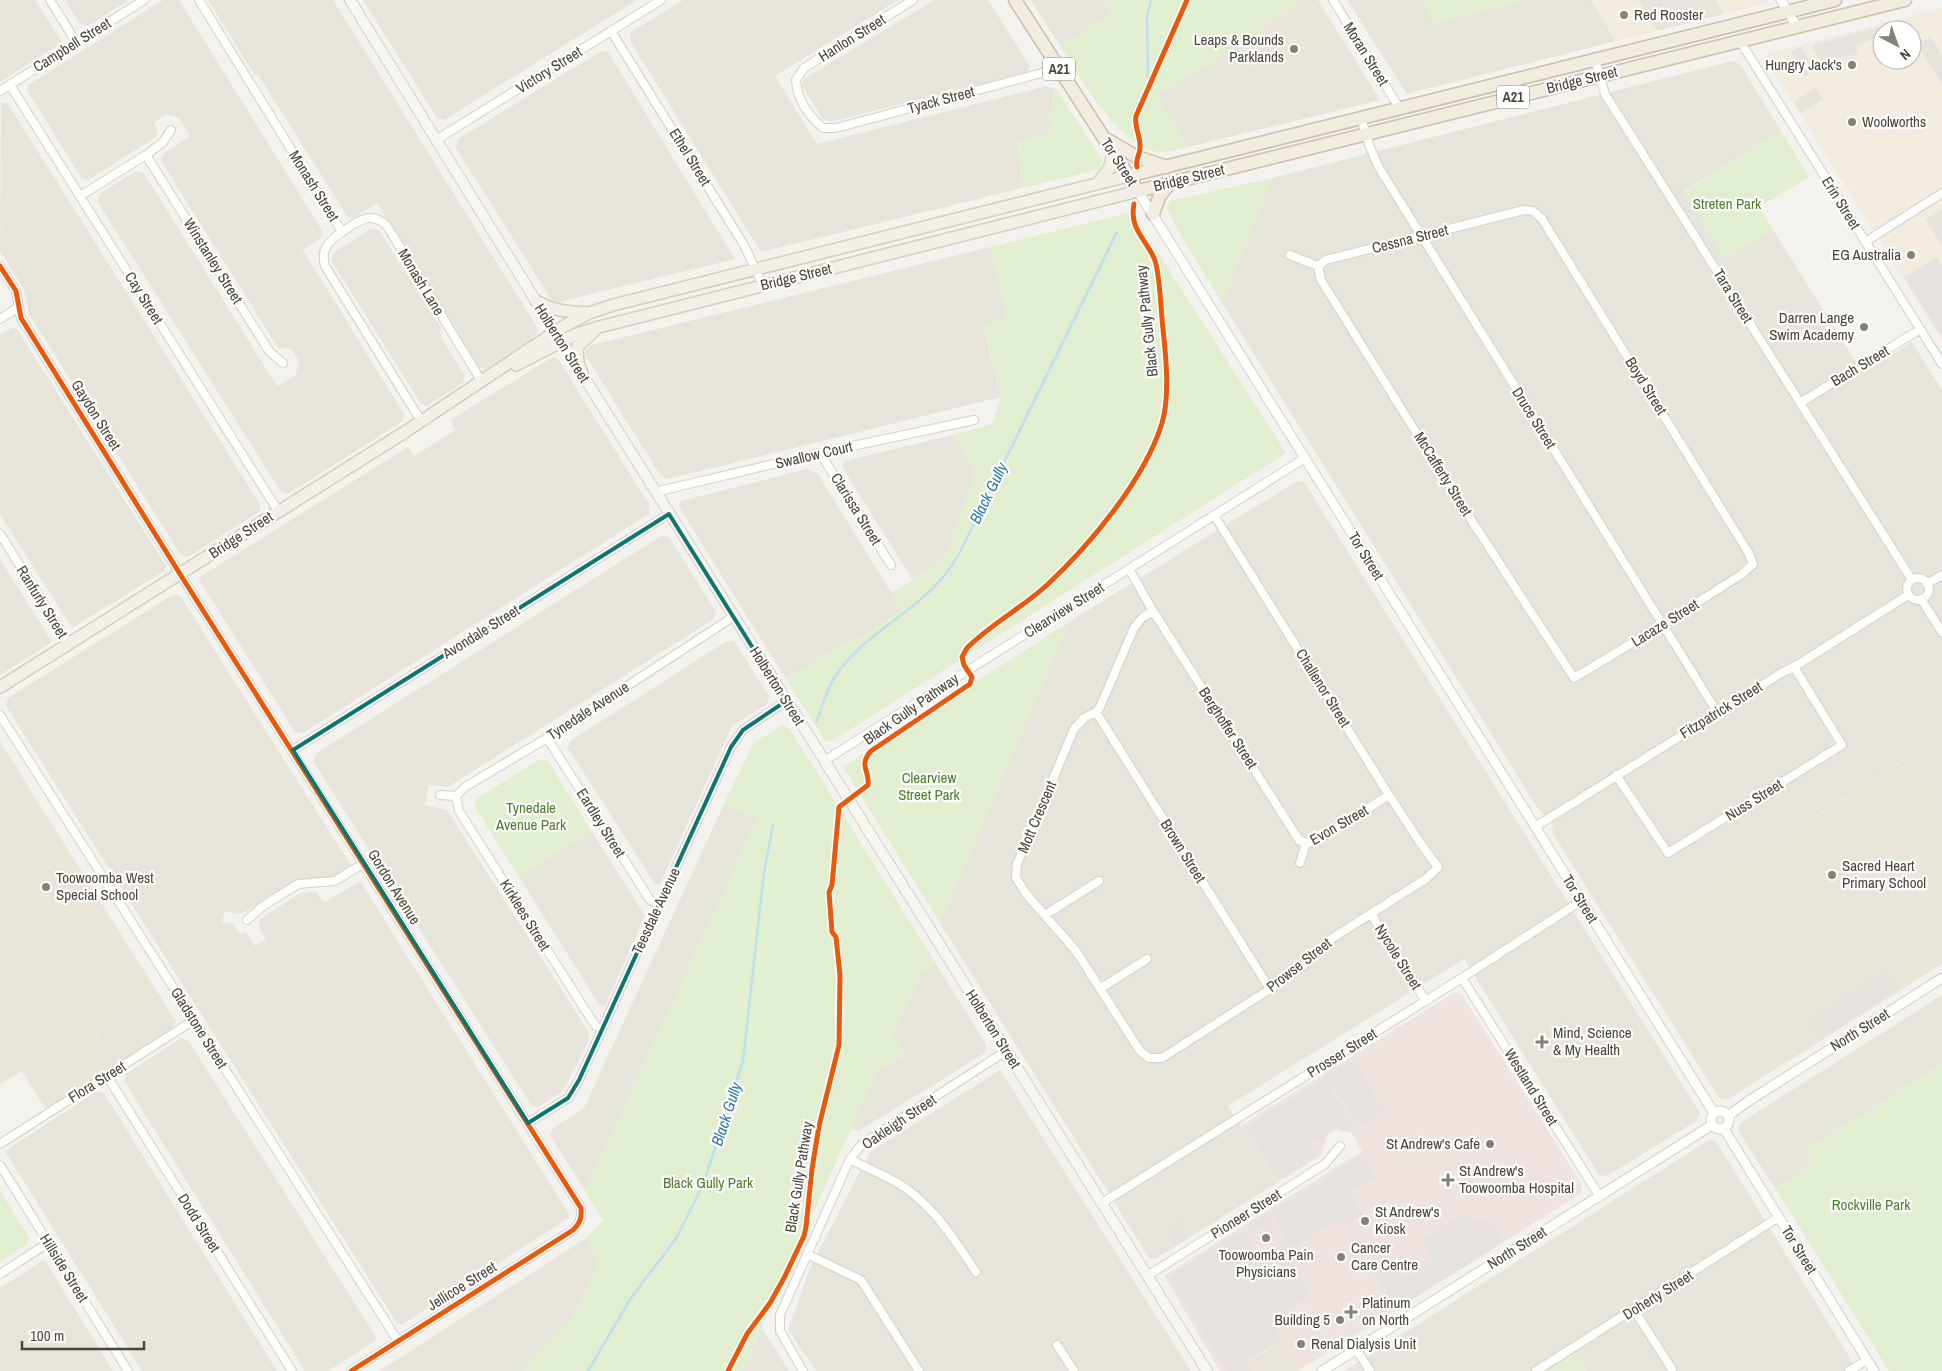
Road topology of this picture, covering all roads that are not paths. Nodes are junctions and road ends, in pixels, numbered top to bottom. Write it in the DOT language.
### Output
graph roads {
  1 [pos="50,0"];
  2 [pos="144,0"];
  3 [pos="199,0"];
  4 [pos="350,0"];
  5 [pos="661,0"];
  6 [pos="913,0"];
  7 [pos="1015,0"];
  8 [pos="1332,0"];
  9 [pos="1782,0"];
  10 [pos="1835,0"];
  11 [pos="1905,0"];
  12 [pos="1788,12"];
  13 [pos="1797,27"];
  14 [pos="611,31"];
  15 [pos="1740,41"];
  16 [pos="76,42"];
  17 [pos="1595,60"];
  18 [pos="1056,66"];
  19 [pos="1599,76"];
  20 [pos="10,85"];
  21 [pos="0,91"];
  22 [pos="1400,108"];
  23 [pos="1362,118"];
  24 [pos="823,128"];
  25 [pos="171,130"];
  26 [pos="1366,135"];
  27 [pos="1103,138"];
  28 [pos="436,140"];
  29 [pos="1113,154"];
  30 [pos="146,155"];
  31 [pos="1167,167"];
  32 [pos="1128,176"];
  33 [pos="1097,184"];
  34 [pos="1169,184"];
  35 [pos="1138,191"];
  36 [pos="1942,193"];
  37 [pos="80,196"];
  38 [pos="1533,212"];
  39 [pos="1153,214"];
  40 [pos="342,232"];
  41 [pos="1421,236"];
  42 [pos="1865,242"];
  43 [pos="1290,255"];
  44 [pos="0,266"];
  45 [pos="1318,266"];
  46 [pos="756,269"];
  47 [pos="763,285"];
  48 [pos="536,301"];
  49 [pos="18,307"];
  50 [pos="589,313"];
  51 [pos="0,319"];
  52 [pos="599,327"];
  53 [pos="1919,330"];
  54 [pos="559,337"];
  55 [pos="283,363"];
  56 [pos="1942,364"];
  57 [pos="584,378"];
  58 [pos="482,382"];
  59 [pos="1800,403"];
  60 [pos="974,420"];
  61 [pos="421,421"];
  62 [pos="820,453"];
  63 [pos="1305,458"];
  64 [pos="655,492"];
  65 [pos="278,511"];
  66 [pos="669,514"];
  67 [pos="1214,515"];
  68 [pos="0,534"];
  69 [pos="1753,564"];
  70 [pos="891,565"];
  71 [pos="1129,569"];
  72 [pos="180,574"];
  73 [pos="1942,575"];
  74 [pos="1912,580"];
  75 [pos="1927,584"];
  76 [pos="1908,595"];
  77 [pos="1921,599"];
  78 [pos="1153,611"];
  79 [pos="733,618"];
  80 [pos="1664,624"];
  81 [pos="1942,632"];
  82 [pos="69,644"];
  83 [pos="1794,667"];
  84 [pos="1574,678"];
  85 [pos="0,687"];
  86 [pos="786,701"];
  87 [pos="1096,712"];
  88 [pos="1717,712"];
  89 [pos="0,715"];
  90 [pos="548,738"];
  91 [pos="293,750"];
  92 [pos="824,761"];
  93 [pos="1616,775"];
  94 [pos="440,795"];
  95 [pos="1389,795"];
  96 [pos="456,796"];
  97 [pos="1535,826"];
  98 [pos="1306,843"];
  99 [pos="1434,860"];
  100 [pos="364,863"];
  101 [pos="1300,863"];
  102 [pos="1098,881"];
  103 [pos="1581,901"];
  104 [pos="658,904"];
  105 [pos="1371,914"];
  106 [pos="1045,915"];
  107 [pos="247,920"];
  108 [pos="1147,959"];
  109 [pos="1462,978"];
  110 [pos="1942,978"];
  111 [pos="1101,988"];
  112 [pos="1270,989"];
  113 [pos="1425,1000"];
  114 [pos="194,1020"];
  115 [pos="601,1029"];
  116 [pos="1006,1052"];
  117 [pos="1149,1058"];
  118 [pos="107,1076"];
  119 [pos="1714,1113"];
  120 [pos="1728,1116"];
  121 [pos="528,1123"];
  122 [pos="1712,1125"];
  123 [pos="1724,1129"];
  124 [pos="0,1144"];
  125 [pos="1340,1146"];
  126 [pos="850,1159"];
  127 [pos="0,1165"];
  128 [pos="1600,1197"];
  129 [pos="1102,1203"];
  130 [pos="582,1217"];
  131 [pos="1779,1217"];
  132 [pos="48,1243"];
  133 [pos="807,1254"];
  134 [pos="976,1272"];
  135 [pos="0,1274"];
  136 [pos="1147,1276"];
  137 [pos="1634,1310"];
  138 [pos="398,1341"];
  139 [pos="1057,1345"];
  140 [pos="1356,1349"];
  141 [pos="1867,1360"];
  142 [pos="1672,1369"];
  143 [pos="128,1371"];
  144 [pos="292,1371"];
  145 [pos="351,1371"];
  146 [pos="803,1371"];
  147 [pos="919,1371"];
  148 [pos="1074,1371"];
  149 [pos="1207,1371"];
  150 [pos="1322,1371"];
  151 [pos="1370,1371"];
  152 [pos="1536,1371"];
  153 [pos="1849,1371"];
  154 [pos="1874,1371"];
  1 -- 16 [label="street"];
  2 -- 16 [label="street, Campbell Street"];
  3 -- 40 [label="street, Monash Street"];
  4 -- 28 [label="main road, Holberton Street"];
  5 -- 14 [label="street, Victory Street"];
  6 -- 24 [label="street, Hanlon Street"];
  7 -- 18 [label="highway, Tor Street / A21"];
  8 -- 22 [label="street, Moran Street"];
  9 -- 12 [label="street"];
  10 -- 12 [label="highway, Bridge Street / A21"];
  11 -- 13 [label="highway, Bridge Street / A21"];
  12 -- 13 [label="street"];
  12 -- 17 [label="highway, Bridge Street / A21"];
  13 -- 15 [label="highway, Bridge Street / A21"];
  14 -- 28 [label="street, Victory Street"];
  14 -- 46 [label="street, Ethel Street"];
  15 -- 19 [label="highway, Bridge Street / A21"];
  15 -- 42 [label="street, Erin Street"];
  16 -- 20 [label="street, Campbell Street"];
  17 -- 19 [label="street, Tara Street"];
  17 -- 22 [label="highway, Bridge Street / A21"];
  18 -- 24 [label="street, Tyack Street"];
  18 -- 27 [label="highway, Tor Street / A21"];
  19 -- 26 [label="highway, Bridge Street / A21"];
  19 -- 59 [label="street, Tara Street"];
  20 -- 21 [label="street, Campbell Street"];
  20 -- 37 [label="street, Cay Street"];
  22 -- 23 [label="highway, Bridge Street / A21"];
  23 -- 26 [label="street, Druce Street"];
  23 -- 31 [label="highway, Bridge Street / A21"];
  25 -- 30 [label="street"];
  26 -- 34 [label="highway, Bridge Street / A21"];
  26 -- 41 [label="street, Druce Street"];
  27 -- 29 [label="highway, Tor Street / A21"];
  27 -- 31 [label="highway, A21"];
  28 -- 48 [label="main road, Holberton Street"];
  29 -- 32 [label="highway, Tor Street / A21"];
  29 -- 33 [label="main road"];
  30 -- 37 [label="street"];
  30 -- 55 [label="street, Winstanley Street"];
  31 -- 32 [label="highway, Bridge Street"];
  32 -- 33 [label="main road, Bridge Street"];
  32 -- 35 [label="highway, Tor Street / A21"];
  33 -- 46 [label="main road, Bridge Street"];
  34 -- 35 [label="highway, Bridge Street / A21"];
  34 -- 39 [label="highway"];
  35 -- 39 [label="street, Tor Street"];
  35 -- 47 [label="main road, Bridge Street"];
  36 -- 42 [label="street"];
  37 -- 65 [label="street, Cay Street"];
  38 -- 41 [label="street, Cessna Street"];
  38 -- 69 [label="street, Boyd Street"];
  39 -- 63 [label="street, Tor Street"];
  40 -- 58 [label="street, Monash Lane"];
  40 -- 61 [label="street, Monash Street"];
  41 -- 45 [label="street, Cessna Street"];
  41 -- 80 [label="street, Druce Street"];
  42 -- 53 [label="street, Erin Street"];
  43 -- 45 [label="street"];
  44 -- 49 [label="street, Gaydon Street"];
  45 -- 84 [label="street, McCafferty Street"];
  46 -- 47 [label="street, Ethel Street"];
  46 -- 50 [label="main road, Bridge Street"];
  47 -- 52 [label="main road, Bridge Street"];
  48 -- 50 [label="main road"];
  48 -- 54 [label="main road, Holberton Street"];
  49 -- 51 [label="street"];
  49 -- 72 [label="street, Gaydon Street"];
  50 -- 54 [label="main road, Bridge Street"];
  52 -- 54 [label="main road, Bridge Street"];
  52 -- 57 [label="main road"];
  53 -- 56 [label="street, Erin Street"];
  53 -- 59 [label="street, Bach Street"];
  54 -- 57 [label="main road, Holberton Street"];
  54 -- 58 [label="main road, Bridge Street"];
  57 -- 64 [label="main road, Holberton Street"];
  58 -- 61 [label="main road, Bridge Street"];
  59 -- 74 [label="street, Tara Street"];
  60 -- 62 [label="street, Swallow Court"];
  61 -- 65 [label="main road, Bridge Street"];
  62 -- 64 [label="street, Swallow Court"];
  62 -- 70 [label="street, Clarissa Street"];
  63 -- 67 [label="street, Clearview Street"];
  63 -- 97 [label="street, Tor Street"];
  64 -- 66 [label="main road, Holberton Street"];
  65 -- 72 [label="main road, Bridge Street"];
  66 -- 79 [label="main road, Holberton Street"];
  66 -- 91 [label="street, Avondale Street"];
  67 -- 71 [label="street, Clearview Street"];
  67 -- 95 [label="street, Challenor Street"];
  68 -- 82 [label="street, Ranfurly Street"];
  69 -- 80 [label="street, Lacaze Street"];
  71 -- 78 [label="street"];
  71 -- 92 [label="street, Clearview Street"];
  72 -- 82 [label="main road, Bridge Street"];
  72 -- 91 [label="street, Gordon Avenue"];
  73 -- 75 [label="street"];
  74 -- 75 [label="street"];
  74 -- 76 [label="street"];
  75 -- 77 [label="street"];
  76 -- 77 [label="street"];
  76 -- 83 [label="street, Fitzpatrick Street"];
  77 -- 81 [label="street"];
  78 -- 87 [label="street, Mott Crescent"];
  78 -- 98 [label="street, Berghoffer Street"];
  79 -- 86 [label="main road, Holberton Street"];
  79 -- 90 [label="street, Tynedale Avenue"];
  80 -- 84 [label="street, Lacaze Street"];
  80 -- 88 [label="street, Druce Street"];
  82 -- 85 [label="main road, Bridge Street"];
  83 -- 88 [label="street, Fitzpatrick Street"];
  83 -- 93 [label="street, Nuss Street"];
  86 -- 92 [label="main road, Holberton Street"];
  86 -- 104 [label="street, Teesdale Avenue"];
  87 -- 106 [label="street, Mott Crescent"];
  87 -- 112 [label="street, Brown Street"];
  88 -- 93 [label="street, Fitzpatrick Street"];
  89 -- 114 [label="street, Gladstone Street"];
  90 -- 96 [label="street, Tynedale Avenue"];
  90 -- 104 [label="street, Eardley Street"];
  91 -- 100 [label="street, Gordon Avenue"];
  92 -- 116 [label="main road, Holberton Street"];
  93 -- 97 [label="street, Fitzpatrick Street"];
  94 -- 96 [label="street"];
  95 -- 98 [label="street, Evon Street"];
  95 -- 99 [label="street, Challenor Street"];
  96 -- 115 [label="street, Kirklees Street"];
  97 -- 103 [label="street, Tor Street"];
  98 -- 101 [label="street, Evon Street"];
  99 -- 105 [label="street, Prowse Street"];
  100 -- 107 [label="street"];
  100 -- 121 [label="street, Gordon Avenue"];
  102 -- 106 [label="street"];
  103 -- 109 [label="street, Prosser Street"];
  103 -- 119 [label="street, Tor Street"];
  104 -- 115 [label="street, Teesdale Avenue"];
  105 -- 112 [label="street, Prowse Street"];
  105 -- 113 [label="street, Nycole Street"];
  106 -- 111 [label="street, Mott Crescent"];
  108 -- 111 [label="street"];
  109 -- 113 [label="street, Prosser Street"];
  109 -- 128 [label="street, Westland Street"];
  110 -- 120 [label="street, North Street"];
  111 -- 117 [label="street, Mott Crescent"];
  112 -- 117 [label="street, Prowse Street"];
  113 -- 129 [label="street, Prosser Street"];
  114 -- 118 [label="street, Flora Street"];
  114 -- 138 [label="street, Gladstone Street"];
  115 -- 121 [label="street, Teesdale Avenue"];
  116 -- 126 [label="street, Oakleigh Street"];
  116 -- 129 [label="main road, Holberton Street"];
  118 -- 124 [label="street, Flora Street"];
  118 -- 144 [label="street, Dodd Street"];
  119 -- 120 [label="street"];
  119 -- 122 [label="street"];
  120 -- 123 [label="street"];
  121 -- 130 [label="street, Gordon Avenue"];
  122 -- 123 [label="street"];
  122 -- 128 [label="street, North Street"];
  123 -- 131 [label="street, Tor Street"];
  125 -- 136 [label="street, Pioneer Street"];
  126 -- 133 [label="street, Oakleigh Street"];
  126 -- 134 [label="street"];
  127 -- 132 [label="street, Hillside Street"];
  128 -- 140 [label="street, North Street"];
  129 -- 136 [label="main road, Holberton Street"];
  130 -- 138 [label="street, Jellicoe Street"];
  131 -- 137 [label="street, Doherty Street"];
  131 -- 141 [label="street, Tor Street"];
  132 -- 135 [label="street"];
  132 -- 143 [label="street, Hillside Street"];
  133 -- 146 [label="street, Oakleigh Street"];
  133 -- 147 [label="street"];
  136 -- 149 [label="main road, Holberton Street"];
  137 -- 142 [label="street"];
  137 -- 152 [label="street, Doherty Street"];
  138 -- 145 [label="street, Jellicoe Street"];
  139 -- 148 [label="street"];
  140 -- 150 [label="street, North Street"];
  140 -- 151 [label="street"];
  141 -- 153 [label="street"];
  141 -- 154 [label="street, Tor Street"];
}
